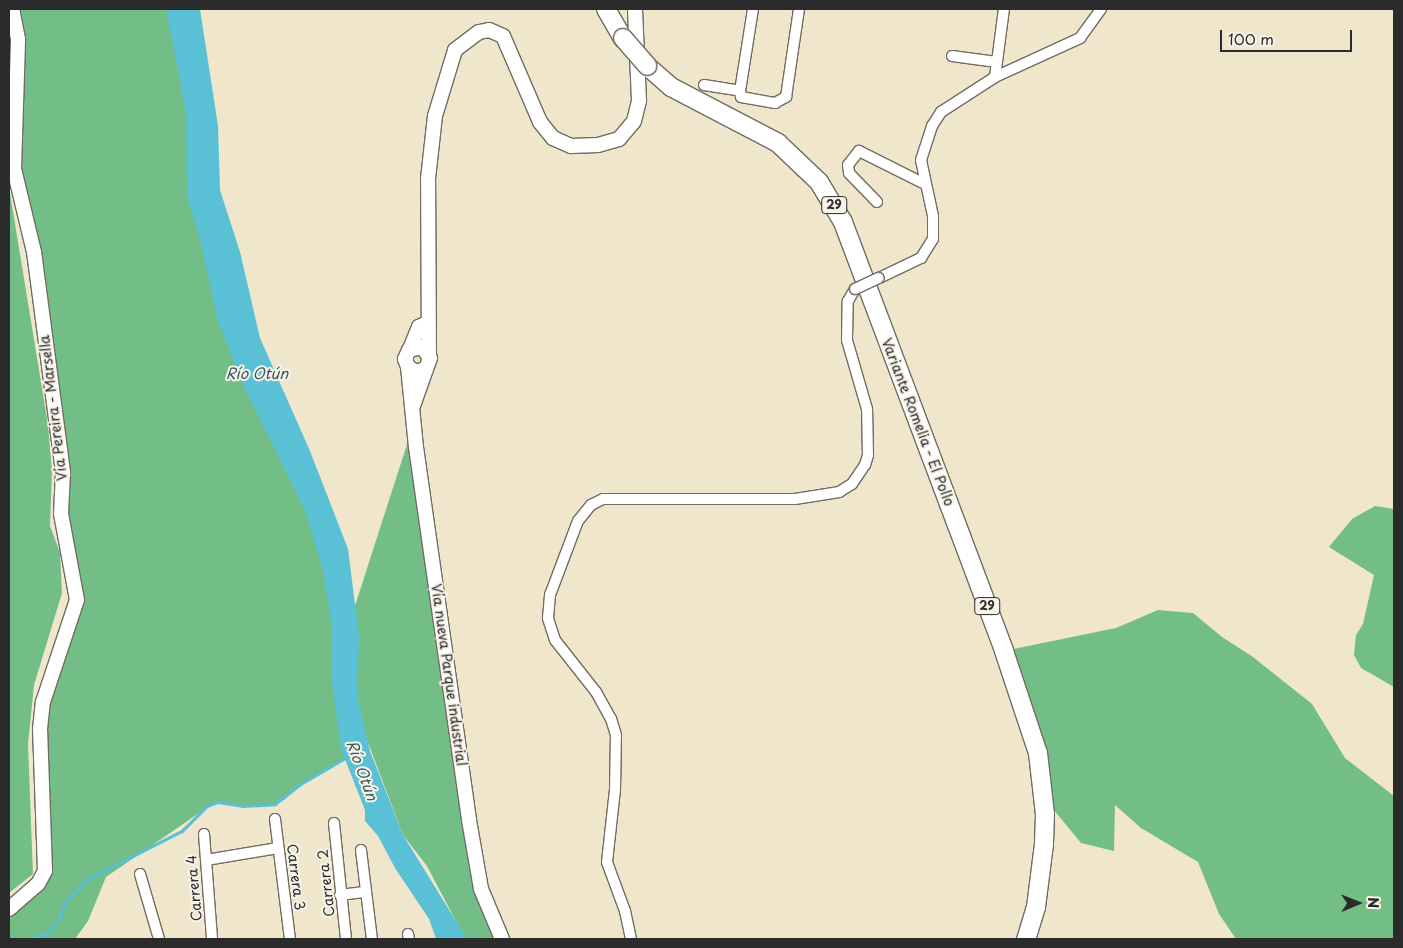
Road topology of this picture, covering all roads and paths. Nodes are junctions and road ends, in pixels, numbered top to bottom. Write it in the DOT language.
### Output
graph roads {
  1 [pos="12,9"];
  2 [pos="606,9"];
  3 [pos="634,9"];
  4 [pos="753,9"];
  5 [pos="799,9"];
  6 [pos="1004,9"];
  7 [pos="1101,9"];
  8 [pos="952,56"];
  9 [pos="997,62"];
  10 [pos="994,77"];
  11 [pos="704,85"];
  12 [pos="740,91"];
  13 [pos="924,184"];
  14 [pos="877,202"];
  15 [pos="427,323"];
  16 [pos="410,349"];
  17 [pos="428,362"];
  18 [pos="408,368"];
  19 [pos="413,406"];
  20 [pos="275,819"];
  21 [pos="334,823"];
  22 [pos="204,834"];
  23 [pos="278,848"];
  24 [pos="361,850"];
  25 [pos="206,860"];
  26 [pos="140,874"];
  27 [pos="366,892"];
  28 [pos="340,895"];
  29 [pos="9,909"];
  30 [pos="159,939"];
  31 [pos="212,939"];
  32 [pos="290,939"];
  33 [pos="346,939"];
  34 [pos="372,939"];
  35 [pos="502,939"];
  36 [pos="631,939"];
  37 [pos="1026,939"];
  1 -- 29 [label="main road, Vía Pereira - Marsella"];
  2 -- 37 [label="highway, Variante Romelia - El Pollo / 29, bridge"];
  3 -- 15 [label="main road, Vía nueva Parque industrial"];
  4 -- 12 [label="street"];
  5 -- 12 [label="street"];
  6 -- 9 [label="street"];
  7 -- 10 [label="street"];
  8 -- 9 [label="street"];
  9 -- 10 [label="street"];
  10 -- 13 [label="street"];
  11 -- 12 [label="street"];
  13 -- 14 [label="street"];
  13 -- 36 [label="street, bridge"];
  15 -- 16 [label="main road, Vía nueva Parque industrial"];
  15 -- 17 [label="main road, Vía nueva Parque industrial"];
  16 -- 17 [label="main road"];
  16 -- 18 [label="main road, Vía nueva Parque industrial"];
  17 -- 18 [label="main road"];
  17 -- 19 [label="main road, Vía nueva Parque industrial"];
  18 -- 19 [label="main road, Vía nueva Parque industrial"];
  19 -- 35 [label="main road, Vía nueva Parque industrial"];
  20 -- 23 [label="street, Carrera 3"];
  21 -- 28 [label="street, Carrera 2"];
  22 -- 25 [label="street, Carrera 4"];
  23 -- 25 [label="street"];
  23 -- 32 [label="street, Carrera 3"];
  24 -- 27 [label="street"];
  25 -- 31 [label="street, Carrera 4"];
  26 -- 30 [label="street"];
  27 -- 28 [label="street"];
  27 -- 34 [label="street"];
  28 -- 33 [label="street, Carrera 2"];
}
